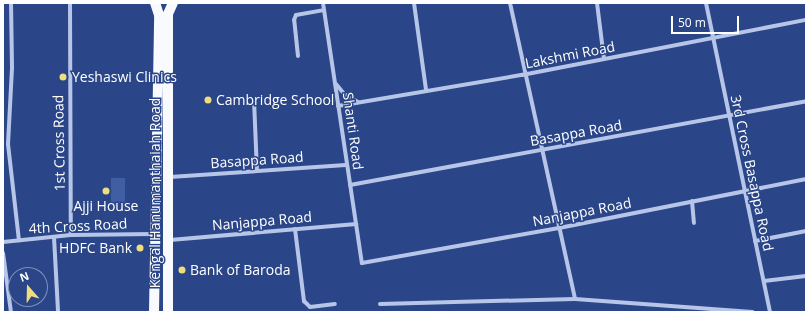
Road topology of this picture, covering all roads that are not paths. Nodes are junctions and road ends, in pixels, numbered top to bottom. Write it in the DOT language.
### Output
graph roads {
  1 [pos="11,3"];
  2 [pos="70,3"];
  3 [pos="155,3"];
  4 [pos="160,3"];
  5 [pos="167,3"];
  6 [pos="173,3"];
  7 [pos="323,3"];
  8 [pos="414,3"];
  9 [pos="510,3"];
  10 [pos="597,3"];
  11 [pos="706,3"];
  12 [pos="324,10"];
  13 [pos="163,15"];
  14 [pos="806,20"];
  15 [pos="713,40"];
  16 [pos="298,56"];
  17 [pos="604,59"];
  18 [pos="526,74"];
  19 [pos="335,82"];
  20 [pos="426,90"];
  21 [pos="254,100"];
  22 [pos="806,101"];
  23 [pos="359,102"];
  24 [pos="338,106"];
  25 [pos="729,117"];
  26 [pos="542,151"];
  27 [pos="346,165"];
  28 [pos="257,171"];
  29 [pos="170,177"];
  30 [pos="806,179"];
  31 [pos="350,185"];
  32 [pos="744,191"];
  33 [pos="692,201"];
  34 [pos="694,223"];
  35 [pos="356,224"];
  36 [pos="559,228"];
  37 [pos="295,229"];
  38 [pos="806,231"];
  39 [pos="155,234"];
  40 [pos="71,235"];
  41 [pos="54,237"];
  42 [pos="19,240"];
  43 [pos="170,240"];
  44 [pos="755,241"];
  45 [pos="3,242"];
  46 [pos="3,253"];
  47 [pos="362,263"];
  48 [pos="806,276"];
  49 [pos="764,282"];
  50 [pos="575,299"];
  51 [pos="335,304"];
  52 [pos="380,304"];
  53 [pos="11,312"];
  54 [pos="58,312"];
  55 [pos="154,312"];
  56 [pos="168,312"];
  57 [pos="753,312"];
  58 [pos="770,312"];
  1 -- 42 [label="street"];
  2 -- 40 [label="street, 1st Cross Road"];
  3 -- 13 [label="main road, Kengal Hanumanthaiah Road"];
  4 -- 13 [label="main road"];
  5 -- 13 [label="main road"];
  6 -- 13 [label="main road, Kengal Hanumanthaiah Road"];
  7 -- 12 [label="street, Shanti Road"];
  8 -- 20 [label="street"];
  9 -- 18 [label="street"];
  10 -- 17 [label="street"];
  11 -- 15 [label="street, 3rd Cross Basappa Road"];
  12 -- 16 [label="street"];
  12 -- 19 [label="street, Shanti Road"];
  13 -- 29 [label="main road, Kengal Hanumanthaiah Road"];
  13 -- 39 [label="main road, Kengal Hanumanthaiah Road"];
  14 -- 15 [label="street, Lakshmi Road"];
  15 -- 17 [label="street, Lakshmi Road"];
  15 -- 25 [label="street, 3rd Cross Basappa Road"];
  17 -- 18 [label="street, Lakshmi Road"];
  18 -- 20 [label="street, Lakshmi Road"];
  18 -- 26 [label="street"];
  19 -- 23 [label="street"];
  19 -- 24 [label="street, Shanti Road"];
  20 -- 23 [label="street, Lakshmi Road"];
  21 -- 28 [label="street"];
  22 -- 25 [label="street, Basappa Road"];
  23 -- 24 [label="street, Lakshmi Road"];
  24 -- 27 [label="street, Shanti Road"];
  25 -- 26 [label="street, Basappa Road"];
  25 -- 32 [label="street, 3rd Cross Basappa Road"];
  26 -- 31 [label="street, Basappa Road"];
  26 -- 36 [label="street"];
  27 -- 28 [label="street, Basappa Road"];
  27 -- 31 [label="street, Shanti Road"];
  28 -- 29 [label="street, Basappa Road"];
  29 -- 43 [label="main road, Kengal Hanumanthaiah Road"];
  30 -- 32 [label="street, Nanjappa Road"];
  31 -- 35 [label="street, Shanti Road"];
  32 -- 33 [label="street, Nanjappa Road"];
  32 -- 44 [label="street, 3rd Cross Basappa Road"];
  33 -- 34 [label="street"];
  33 -- 36 [label="street, Nanjappa Road"];
  35 -- 37 [label="street, Nanjappa Road"];
  35 -- 47 [label="street, Shanti Road"];
  36 -- 47 [label="street, Nanjappa Road"];
  36 -- 50 [label="street"];
  37 -- 43 [label="street, Nanjappa Road"];
  37 -- 51 [label="street"];
  38 -- 44 [label="street"];
  39 -- 40 [label="street, 4th Cross Road"];
  39 -- 55 [label="main road, Kengal Hanumanthaiah Road"];
  40 -- 41 [label="street, 4th Cross Road"];
  41 -- 42 [label="street, 4th Cross Road"];
  41 -- 54 [label="street"];
  42 -- 45 [label="street, 4th Cross Road"];
  43 -- 56 [label="main road, Kengal Hanumanthaiah Road"];
  44 -- 49 [label="street, 3rd Cross Basappa Road"];
  46 -- 53 [label="street"];
  48 -- 49 [label="street"];
  49 -- 58 [label="street, 3rd Cross Basappa Road"];
  50 -- 52 [label="street"];
  50 -- 57 [label="street"];
}
